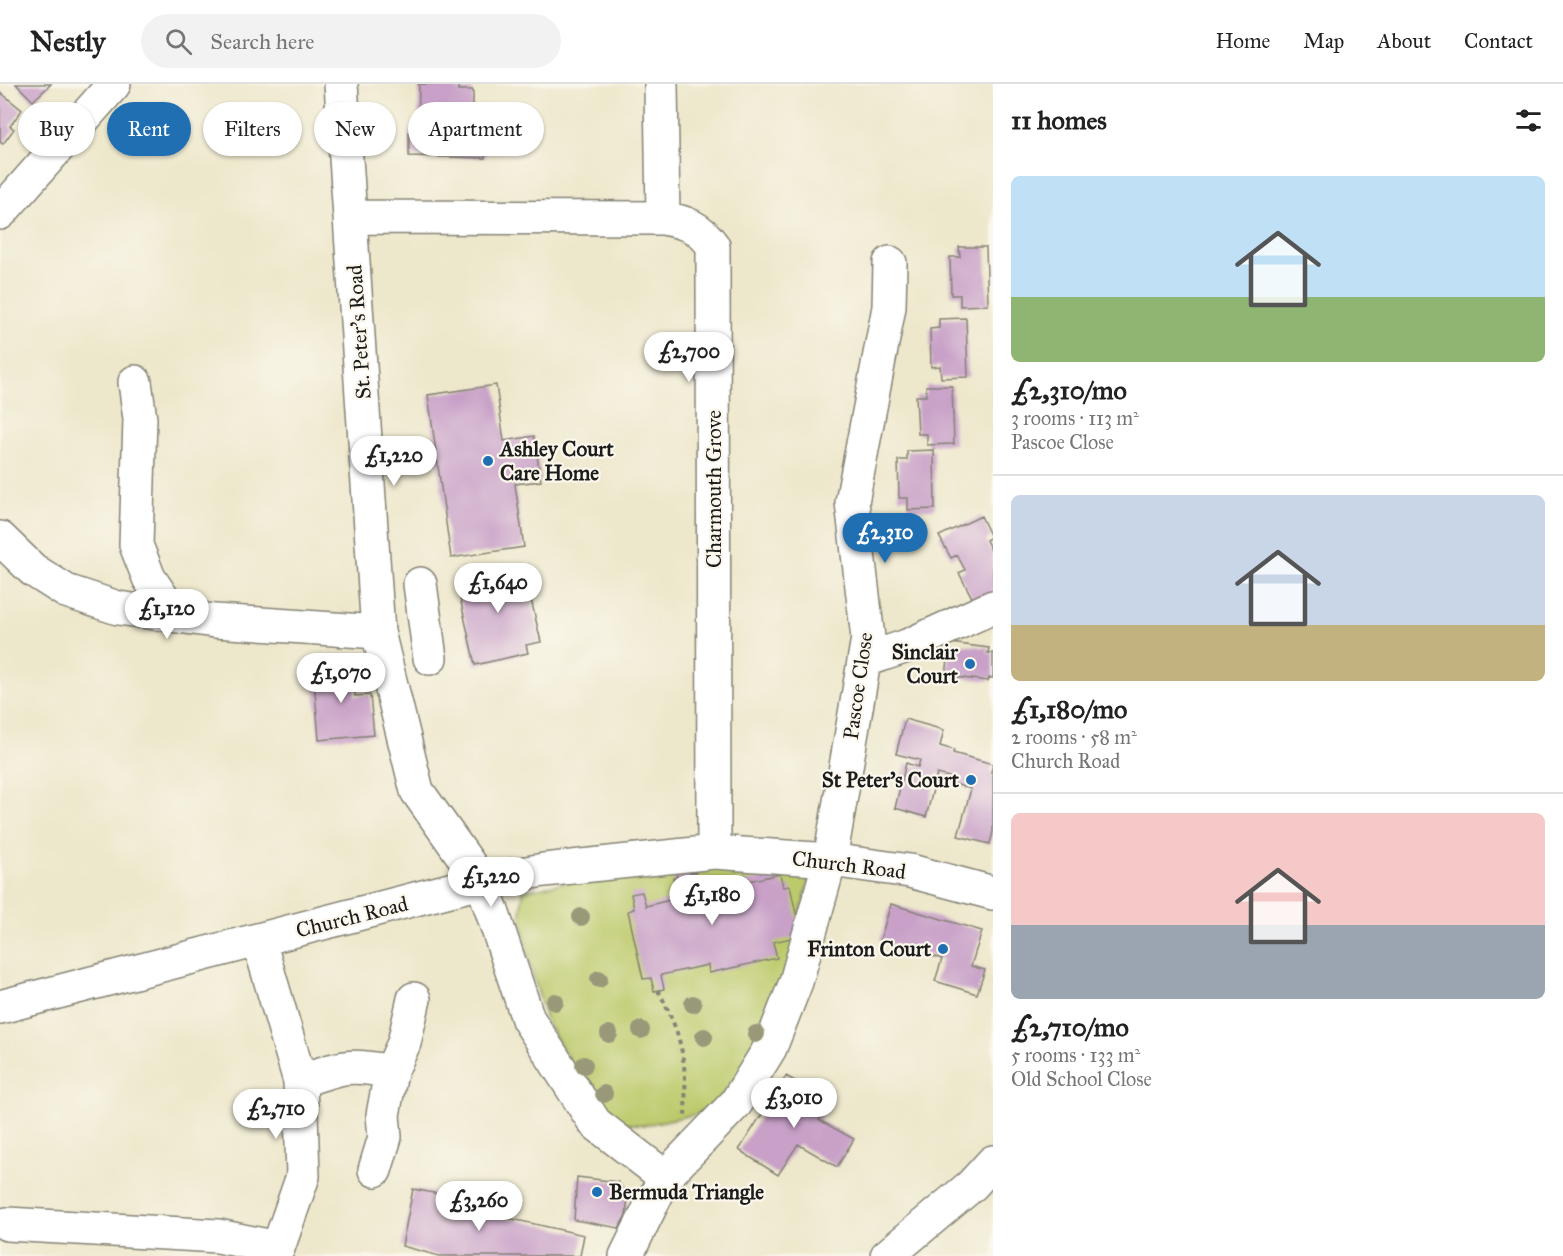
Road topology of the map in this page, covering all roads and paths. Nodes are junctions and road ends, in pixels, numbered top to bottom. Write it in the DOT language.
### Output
graph roads {
  1 [pos="114,84"];
  2 [pos="341,84"];
  3 [pos="661,84"];
  4 [pos="0,213"];
  5 [pos="351,217"];
  6 [pos="663,218"];
  7 [pos="890,263"];
  8 [pos="135,382"];
  9 [pos="0,538"];
  10 [pos="993,607"];
  11 [pos="174,615"];
  12 [pos="377,617"];
  13 [pos="430,658"];
  14 [pos="865,660"];
  15 [pos="714,852"];
  16 [pos="830,860"];
  17 [pos="483,884"];
  18 [pos="993,893"];
  19 [pos="259,941"];
  20 [pos="658,990"];
  21 [pos="414,999"];
  22 [pos="0,1007"];
  23 [pos="391,1072"];
  24 [pos="300,1081"];
  25 [pos="702,1138"];
  26 [pos="375,1170"];
  27 [pos="982,1173"];
  28 [pos="665,1177"];
  29 [pos="7,1224"];
  30 [pos="188,1245"];
  31 [pos="285,1252"];
  32 [pos="626,1256"];
  33 [pos="888,1256"];
  1 -- 4 [label="street"];
  2 -- 5 [label="street, St. Peter's Road"];
  3 -- 6 [label="street"];
  5 -- 6 [label="street, Charmouth Grove"];
  5 -- 12 [label="street, St. Peter's Road"];
  6 -- 15 [label="street, Charmouth Grove"];
  7 -- 14 [label="street, Pascoe Close"];
  8 -- 11 [label="street"];
  9 -- 11 [label="street"];
  10 -- 14 [label="street"];
  11 -- 12 [label="street"];
  12 -- 13 [label="street"];
  12 -- 17 [label="street, St. Peter's Road"];
  14 -- 16 [label="street, Pascoe Close"];
  15 -- 16 [label="street, Church Road"];
  15 -- 17 [label="street, Church Road"];
  16 -- 18 [label="street, Church Road"];
  16 -- 25 [label="street, Pascoe Close"];
  17 -- 19 [label="street, Church Road"];
  17 -- 28 [label="street, St. Peter's Road"];
  19 -- 22 [label="street, Church Road"];
  19 -- 24 [label="street"];
  20 -- 25 [label="path"];
  21 -- 23 [label="street"];
  23 -- 24 [label="street"];
  23 -- 26 [label="street"];
  24 -- 31 [label="street"];
  25 -- 28 [label="street, Pascoe Close"];
  27 -- 33 [label="street"];
  28 -- 32 [label="street, Pascoe Close"];
  29 -- 30 [label="street"];
  30 -- 31 [label="street"];
}
